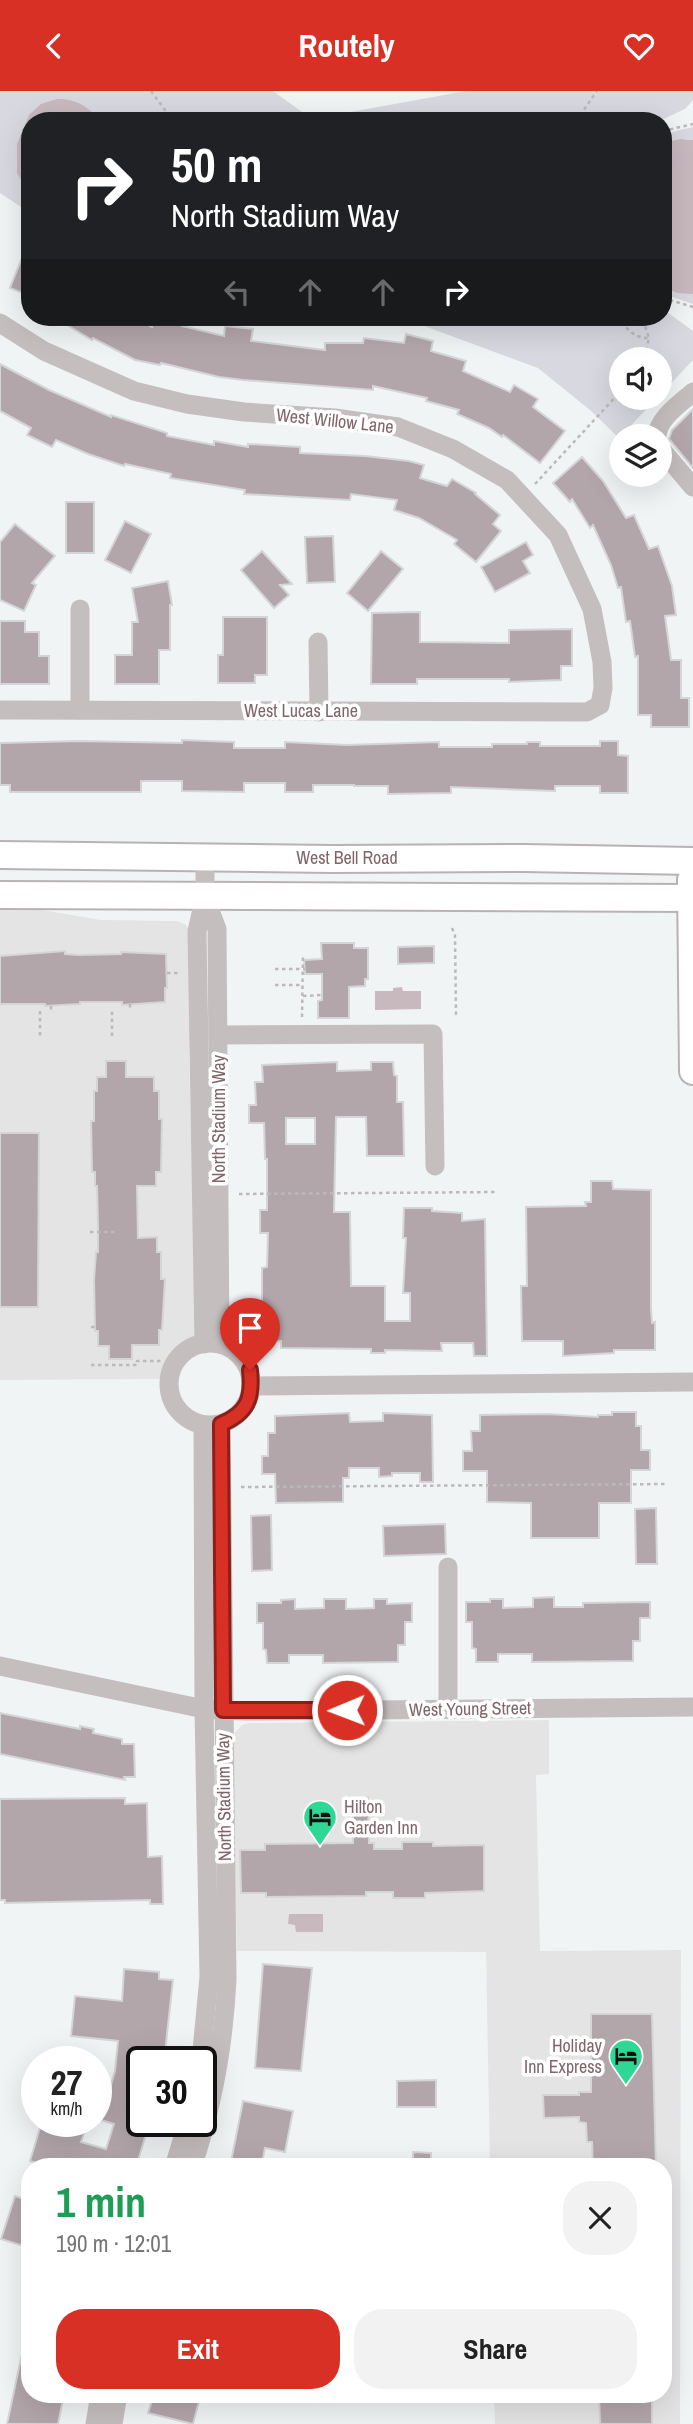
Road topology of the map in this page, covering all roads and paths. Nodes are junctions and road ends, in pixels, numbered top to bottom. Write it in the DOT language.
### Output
graph roads {
  1 [pos="151,91"];
  2 [pos="597,91"];
  3 [pos="166,112"];
  4 [pos="582,112"];
  5 [pos="693,124"];
  6 [pos="672,129"];
  7 [pos="672,301"];
  8 [pos="693,307"];
  9 [pos="0,323"];
  10 [pos="624,326"];
  11 [pos="645,326"];
  12 [pos="649,338"];
  13 [pos="647,347"];
  14 [pos="693,392"];
  15 [pos="609,404"];
  16 [pos="661,424"];
  17 [pos="672,462"];
  18 [pos="693,487"];
  19 [pos="523,498"];
  20 [pos="79,609"];
  21 [pos="318,642"];
  22 [pos="600,705"];
  23 [pos="0,710"];
  24 [pos="80,711"];
  25 [pos="319,712"];
  26 [pos="0,855"];
  27 [pos="205,856"];
  28 [pos="692,860"];
  29 [pos="0,895"];
  30 [pos="205,896"];
  31 [pos="692,898"];
  32 [pos="452,928"];
  33 [pos="303,955"];
  34 [pos="275,969"];
  35 [pos="304,969"];
  36 [pos="187,972"];
  37 [pos="167,973"];
  38 [pos="275,985"];
  39 [pos="303,985"];
  40 [pos="322,995"];
  41 [pos="303,996"];
  42 [pos="130,1004"];
  43 [pos="113,1010"];
  44 [pos="130,1010"];
  45 [pos="40,1011"];
  46 [pos="456,1015"];
  47 [pos="302,1024"];
  48 [pos="218,1035"];
  49 [pos="40,1036"];
  50 [pos="112,1036"];
  51 [pos="693,1071"];
  52 [pos="435,1166"];
  53 [pos="497,1192"];
  54 [pos="239,1194"];
  55 [pos="90,1232"];
  56 [pos="116,1232"];
  57 [pos="212,1344"];
  58 [pos="161,1361"];
  59 [pos="91,1365"];
  60 [pos="693,1382"];
  61 [pos="252,1386"];
  62 [pos="212,1425"];
  63 [pos="668,1484"];
  64 [pos="240,1487"];
  65 [pos="448,1567"];
  66 [pos="0,1667"];
  67 [pos="693,1707"];
  68 [pos="448,1709"];
  69 [pos="213,1710"];
  70 [pos="202,2046"];
  71 [pos="183,2137"];
  72 [pos="177,2158"];
  73 [pos="194,2158"];
  74 [pos="98,2403"];
  75 [pos="116,2403"];
  76 [pos="95,2424"];
  77 [pos="113,2424"];
  1 -- 3 [label="path"];
  2 -- 4 [label="path"];
  5 -- 6 [label="path"];
  7 -- 8 [label="path"];
  9 -- 19 [label="street, West Willow Lane"];
  10 -- 12 [label="path"];
  11 -- 12 [label="path"];
  12 -- 13 [label="path"];
  14 -- 16 [label="street"];
  15 -- 19 [label="path"];
  17 -- 18 [label="street"];
  19 -- 22 [label="street, West Willow Lane"];
  20 -- 24 [label="street"];
  21 -- 25 [label="street"];
  22 -- 25 [label="street, West Lucas Lane"];
  23 -- 24 [label="street, West Lucas Lane"];
  24 -- 25 [label="street, West Lucas Lane"];
  26 -- 27 [label="main road, West Bell Road"];
  27 -- 28 [label="main road, West Bell Road"];
  27 -- 30 [label="street, North Stadium Way"];
  28 -- 31 [label="main road"];
  29 -- 30 [label="main road"];
  30 -- 31 [label="main road"];
  30 -- 48 [label="street, North Stadium Way"];
  30 -- 57 [label="street, North Stadium Way"];
  31 -- 51 [label="main road"];
  32 -- 46 [label="path"];
  33 -- 35 [label="path"];
  34 -- 35 [label="path"];
  35 -- 39 [label="path"];
  36 -- 37 [label="path"];
  38 -- 39 [label="path"];
  39 -- 41 [label="path"];
  40 -- 41 [label="path"];
  41 -- 47 [label="path"];
  42 -- 44 [label="path"];
  43 -- 50 [label="path"];
  45 -- 49 [label="path"];
  48 -- 52 [label="street"];
  48 -- 57 [label="street, North Stadium Way"];
  53 -- 54 [label="path"];
  55 -- 56 [label="path"];
  57 -- 61 [label="street"];
  57 -- 62 [label="street"];
  58 -- 59 [label="path"];
  60 -- 61 [label="street"];
  61 -- 62 [label="street"];
  62 -- 69 [label="street, North Stadium Way"];
  63 -- 64 [label="path"];
  65 -- 68 [label="street"];
  66 -- 69 [label="street, West Young Street"];
  67 -- 68 [label="street, West Young Street"];
  68 -- 69 [label="street, West Young Street"];
  69 -- 70 [label="street, North Stadium Way"];
  69 -- 73 [label="street, North Stadium Way"];
  71 -- 72 [label="street"];
  74 -- 76 [label="street"];
  75 -- 77 [label="street"];
}
